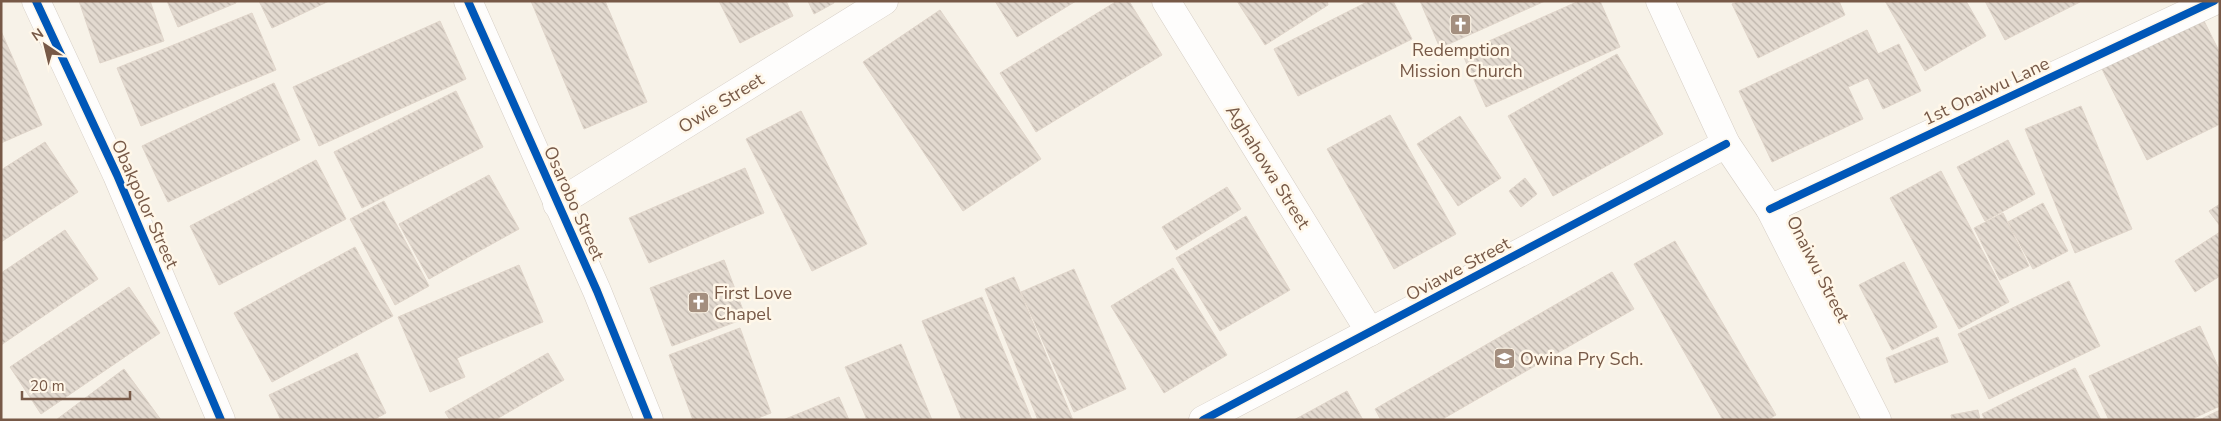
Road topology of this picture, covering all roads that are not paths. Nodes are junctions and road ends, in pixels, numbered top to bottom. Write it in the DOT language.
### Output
graph roads {
  1 [pos="36,1"];
  2 [pos="468,1"];
  3 [pos="884,1"];
  4 [pos="1166,1"];
  5 [pos="1660,1"];
  6 [pos="2214,1"];
  7 [pos="1726,144"];
  8 [pos="557,204"];
  9 [pos="1770,209"];
  10 [pos="1370,332"];
  11 [pos="221,420"];
  12 [pos="649,420"];
  13 [pos="1203,420"];
  14 [pos="1877,420"];
  1 -- 11 [label="street, Obakpolor Street"];
  2 -- 8 [label="street, Osarobo Street"];
  3 -- 8 [label="street, Owie Street"];
  4 -- 10 [label="street, Aghahowa Street"];
  5 -- 7 [label="street, Onaiwu Street"];
  6 -- 9 [label="street, 1st Onaiwu Lane"];
  7 -- 9 [label="street, Onaiwu Street"];
  7 -- 10 [label="street, Oviawe Street"];
  8 -- 12 [label="street, Osarobo Street"];
  9 -- 14 [label="street, Onaiwu Street"];
  10 -- 13 [label="street, Oviawe Street"];
}
